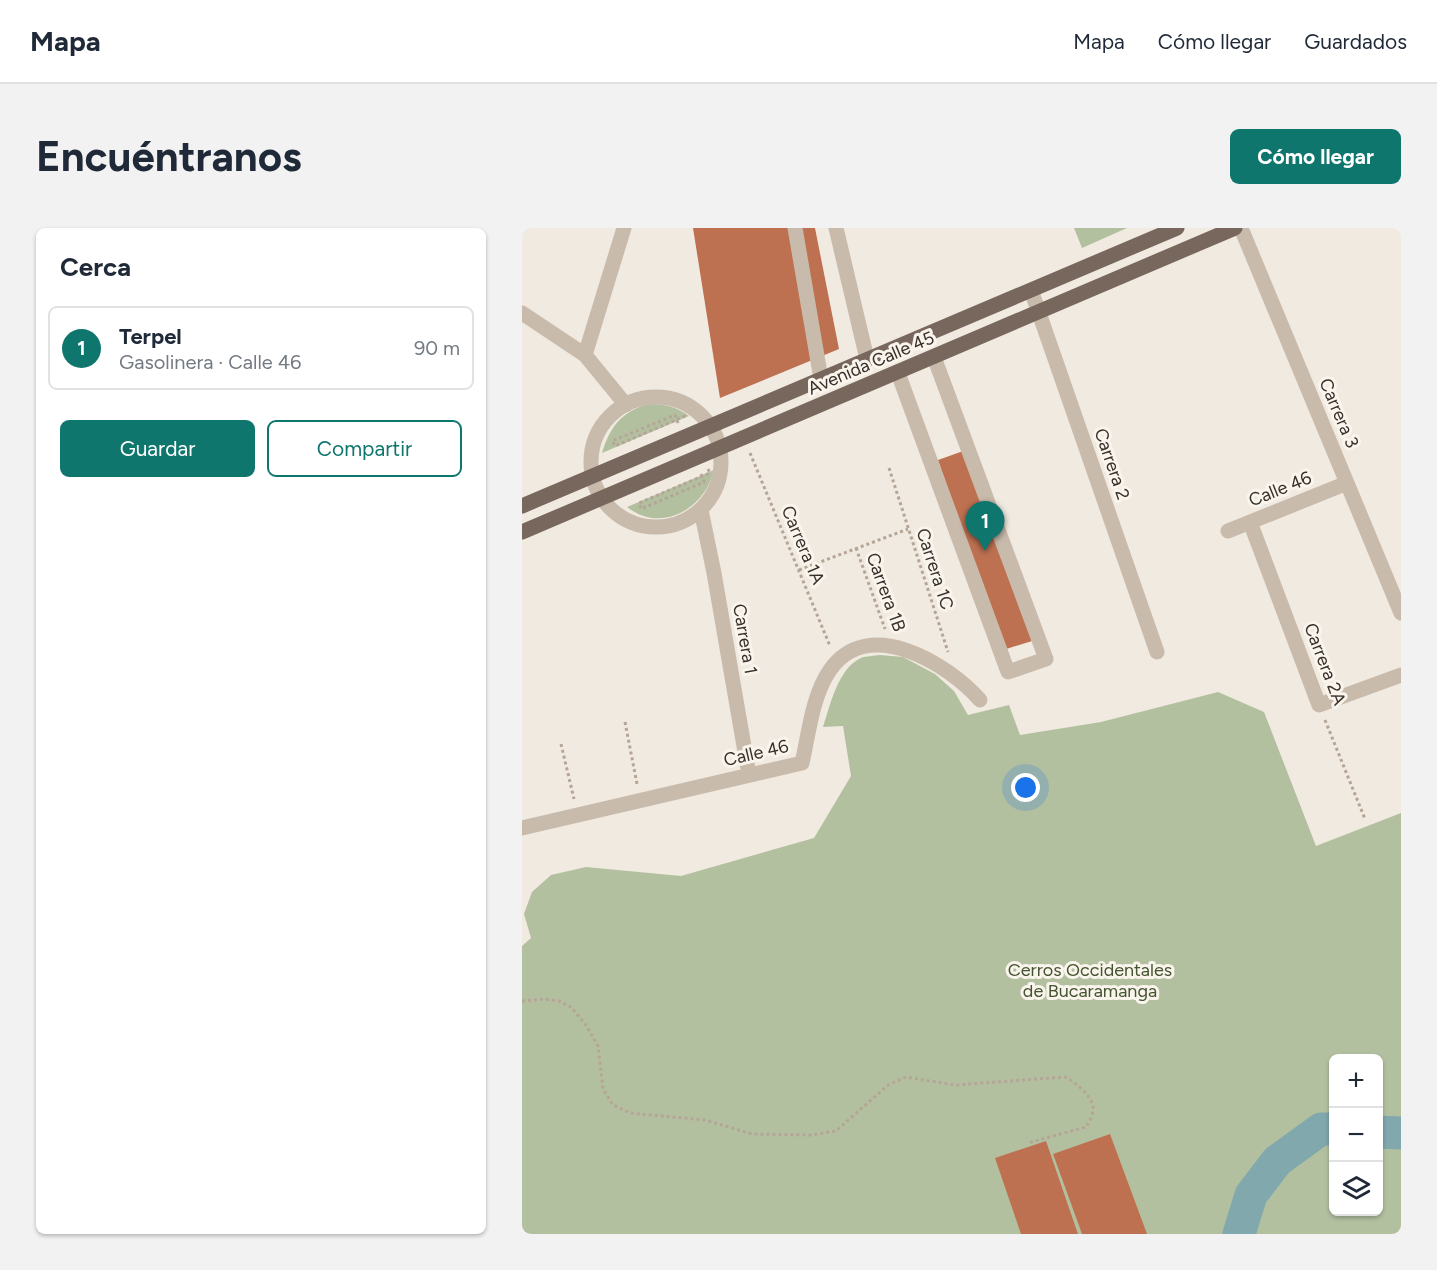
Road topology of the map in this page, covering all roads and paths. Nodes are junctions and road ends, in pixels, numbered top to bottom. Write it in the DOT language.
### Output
graph roads {
  1 [pos="624,228"];
  2 [pos="795,228"];
  3 [pos="836,228"];
  4 [pos="1177,228"];
  5 [pos="1235,228"];
  6 [pos="1241,228"];
  7 [pos="1031,290"];
  8 [pos="1038,312"];
  9 [pos="522,313"];
  10 [pos="585,355"];
  11 [pos="934,357"];
  12 [pos="867,359"];
  13 [pos="897,373"];
  14 [pos="821,379"];
  15 [pos="626,405"];
  16 [pos="675,415"];
  17 [pos="679,424"];
  18 [pos="710,426"];
  19 [pos="744,438"];
  20 [pos="719,449"];
  21 [pos="889,468"];
  22 [pos="700,471"];
  23 [pos="592,476"];
  24 [pos="704,482"];
  25 [pos="1347,483"];
  26 [pos="602,498"];
  27 [pos="522,506"];
  28 [pos="701,510"];
  29 [pos="1250,522"];
  30 [pos="908,529"];
  31 [pos="1228,531"];
  32 [pos="522,532"];
  33 [pos="856,548"];
  34 [pos="799,570"];
  35 [pos="1401,613"];
  36 [pos="891,645"];
  37 [pos="1157,652"];
  38 [pos="837,662"];
  39 [pos="1401,675"];
  40 [pos="956,677"];
  41 [pos="980,700"];
  42 [pos="1319,705"];
  43 [pos="625,722"];
  44 [pos="561,744"];
  45 [pos="749,775"];
  46 [pos="640,800"];
  47 [pos="577,815"];
  48 [pos="1365,819"];
  49 [pos="522,828"];
  50 [pos="522,1001"];
  51 [pos="1028,1143"];
  1 -- 10 [label="street"];
  2 -- 14 [label="street"];
  3 -- 12 [label="street"];
  4 -- 7 [label="main road, Avenida Calle 45"];
  5 -- 8 [label="main road, Avenida Calle 45"];
  6 -- 25 [label="street, Carrera 3"];
  7 -- 8 [label="street, Carrera 2"];
  7 -- 12 [label="main road, Avenida Calle 45"];
  8 -- 11 [label="main road, Avenida Calle 45"];
  8 -- 37 [label="street, Carrera 2"];
  9 -- 10 [label="street"];
  10 -- 15 [label="street"];
  11 -- 13 [label="main road, Avenida Calle 45"];
  11 -- 13 [label="street"];
  12 -- 14 [label="main road, Avenida Calle 45"];
  13 -- 19 [label="main road, Avenida Calle 45"];
  14 -- 18 [label="main road, Avenida Calle 45"];
  15 -- 18 [label="street"];
  15 -- 23 [label="street"];
  16 -- 17 [label="path"];
  18 -- 20 [label="street"];
  18 -- 23 [label="main road, Avenida Calle 45"];
  19 -- 20 [label="main road, Avenida Calle 45"];
  19 -- 34 [label="path, Carrera 1A"];
  20 -- 26 [label="main road, Avenida Calle 45"];
  20 -- 28 [label="street"];
  21 -- 30 [label="path, Carrera 1C"];
  22 -- 24 [label="path"];
  23 -- 26 [label="street"];
  23 -- 27 [label="main road, Avenida Calle 45"];
  25 -- 29 [label="street, Calle 46"];
  25 -- 35 [label="street, Carrera 3"];
  26 -- 28 [label="street"];
  26 -- 32 [label="main road, Avenida Calle 45"];
  28 -- 45 [label="street, Carrera 1"];
  29 -- 31 [label="street, Calle 46"];
  29 -- 42 [label="street, Carrera 2A"];
  30 -- 33 [label="path"];
  30 -- 40 [label="path, Carrera 1C"];
  33 -- 34 [label="path"];
  33 -- 36 [label="path, Carrera 1B"];
  34 -- 38 [label="path, Carrera 1A"];
  36 -- 38 [label="street, Calle 46"];
  36 -- 40 [label="street, Calle 46"];
  38 -- 45 [label="street, Calle 46"];
  39 -- 42 [label="street"];
  40 -- 41 [label="street, Calle 46"];
  42 -- 48 [label="path, Carrera 2A"];
  43 -- 46 [label="path"];
  44 -- 47 [label="path"];
  45 -- 46 [label="street, Calle 46"];
  46 -- 47 [label="street, Calle 46"];
  47 -- 49 [label="street, Calle 46"];
  50 -- 51 [label="path"];
}
